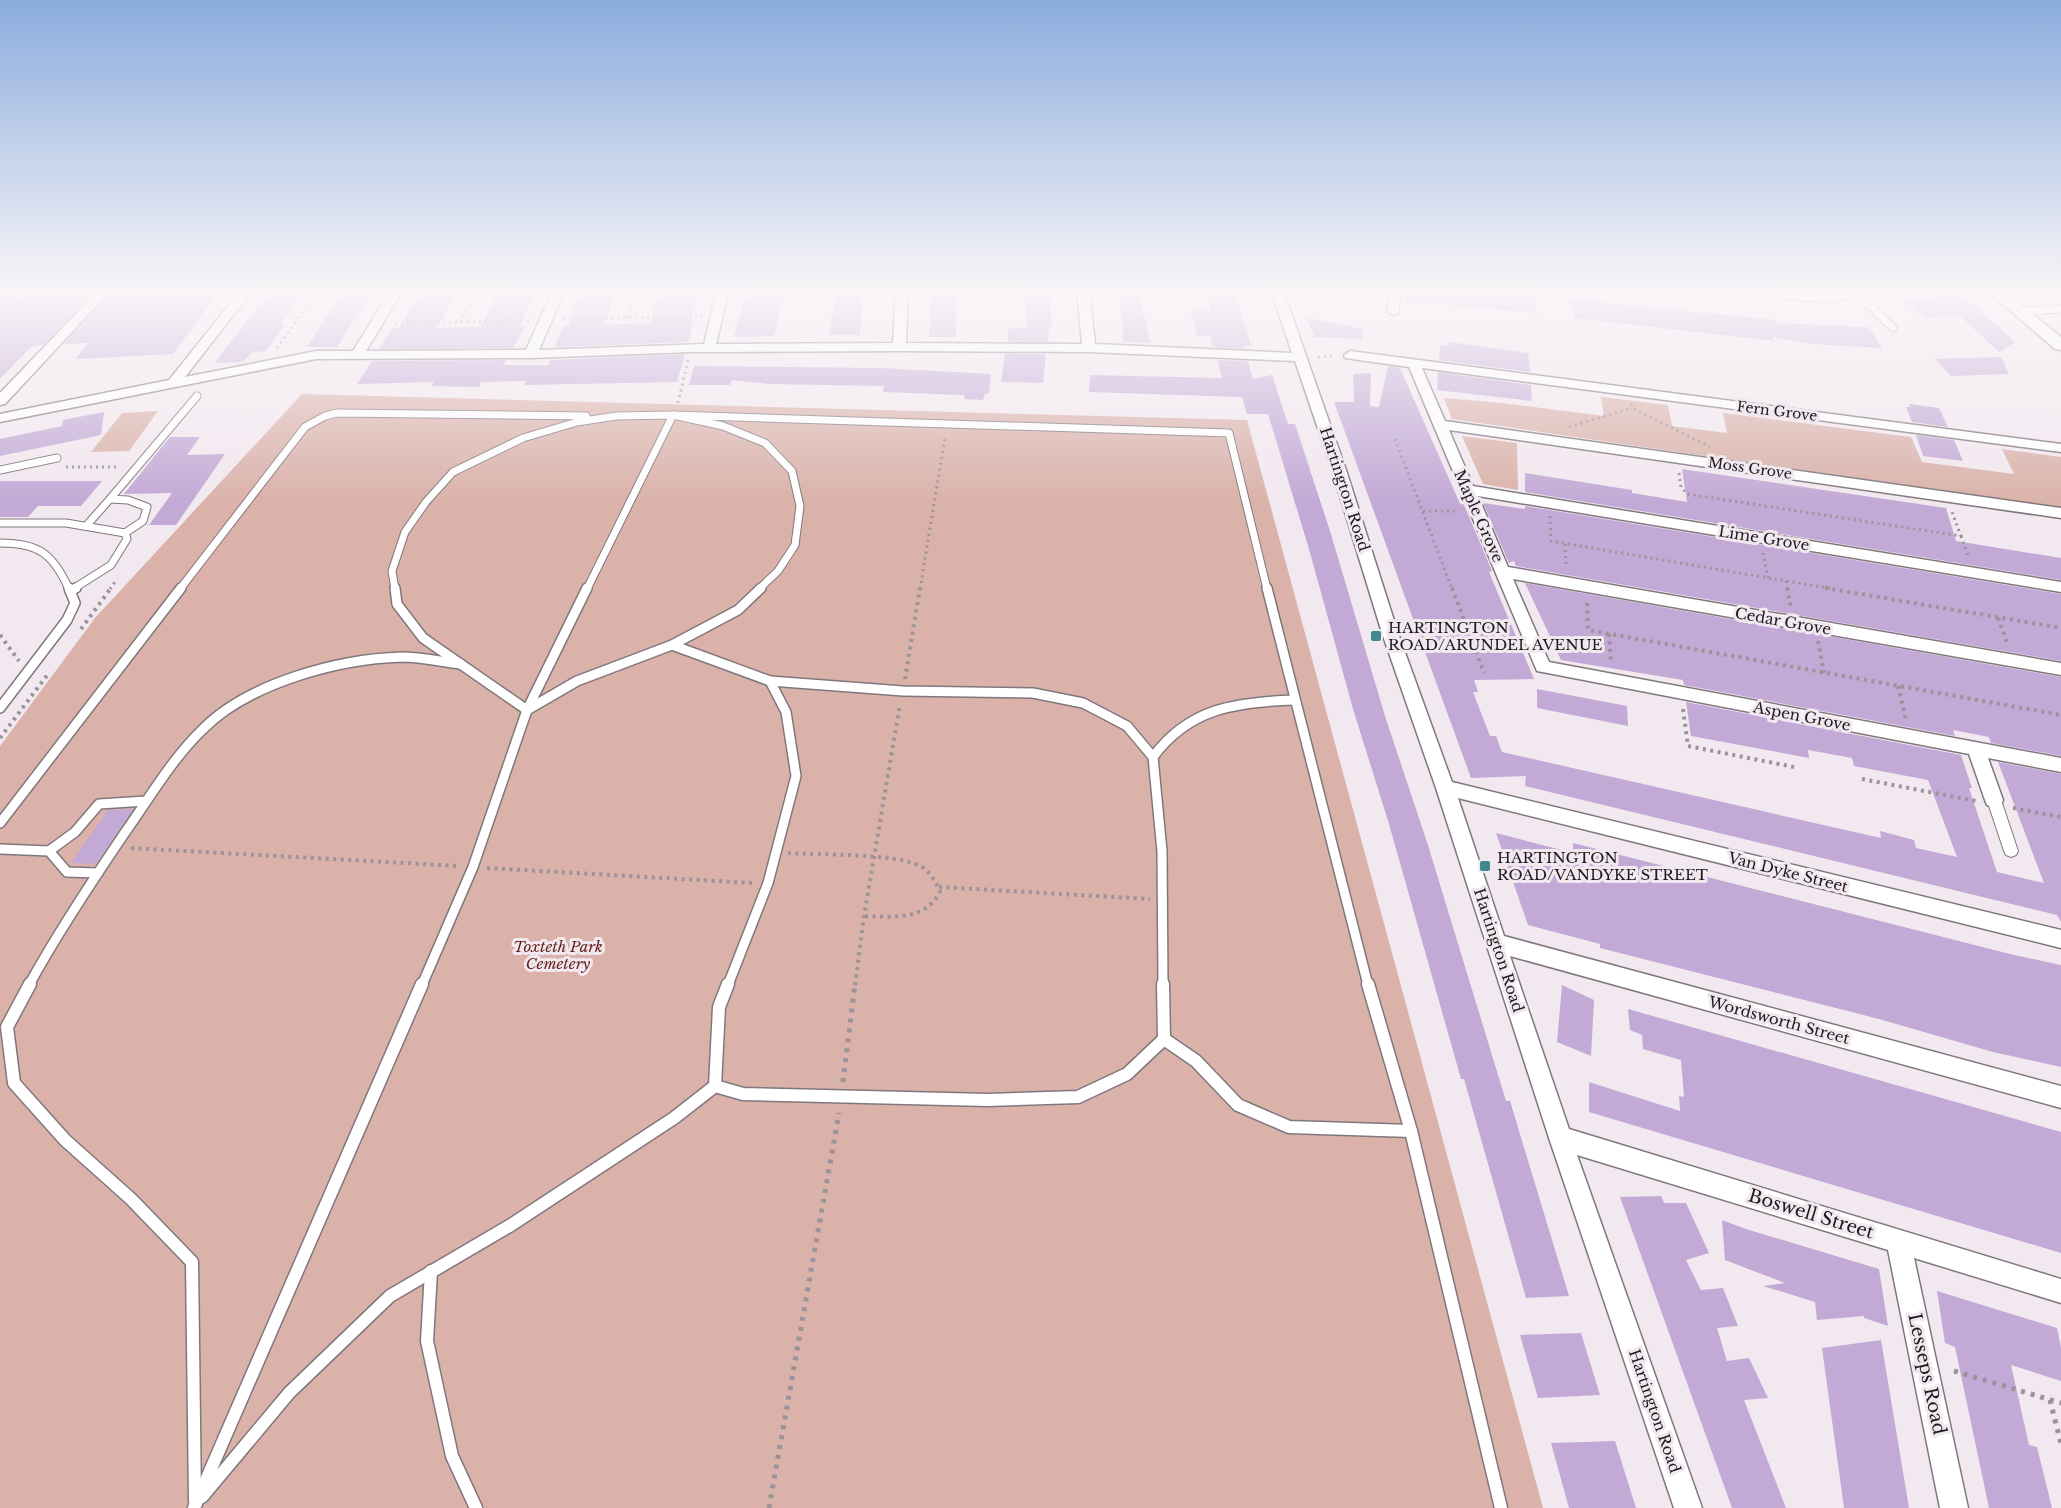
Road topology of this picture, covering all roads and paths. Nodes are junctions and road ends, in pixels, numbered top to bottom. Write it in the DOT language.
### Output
graph roads {
  1 [pos="38,360"];
  2 [pos="192,360"];
  3 [pos="269,360"];
  4 [pos="291,360"];
  5 [pos="688,360"];
  6 [pos="1302,360"];
  7 [pos="1388,360"];
  8 [pos="1414,364"];
  9 [pos="265,366"];
  10 [pos="173,384"];
  11 [pos="1629,392"];
  12 [pos="197,396"];
  13 [pos="0,401"];
  14 [pos="1632,408"];
  15 [pos="673,415"];
  16 [pos="616,416"];
  17 [pos="0,418"];
  18 [pos="1439,424"];
  19 [pos="947,425"];
  20 [pos="1534,438"];
  21 [pos="1395,439"];
  22 [pos="2061,448"];
  23 [pos="1715,449"];
  24 [pos="57,458"];
  25 [pos="1676,458"];
  26 [pos="137,468"];
  27 [pos="0,470"];
  28 [pos="1467,490"];
  29 [pos="1946,496"];
  30 [pos="110,499"];
  31 [pos="1550,503"];
  32 [pos="1476,510"];
  33 [pos="1423,511"];
  34 [pos="2061,513"];
  35 [pos="0,523"];
  36 [pos="86,526"];
  37 [pos="125,533"];
  38 [pos="1759,538"];
  39 [pos="0,543"];
  40 [pos="1565,544"];
  41 [pos="1504,572"];
  42 [pos="1768,578"];
  43 [pos="1786,581"];
  44 [pos="1567,583"];
  45 [pos="1586,587"];
  46 [pos="2061,587"];
  47 [pos="70,591"];
  48 [pos="1998,617"];
  49 [pos="1795,623"];
  50 [pos="1814,626"];
  51 [pos="2061,628"];
  52 [pos="1609,634"];
  53 [pos="0,635"];
  54 [pos="672,645"];
  55 [pos="2014,661"];
  56 [pos="21,663"];
  57 [pos="461,664"];
  58 [pos="1543,668"];
  59 [pos="2061,669"];
  60 [pos="1484,673"];
  61 [pos="1824,673"];
  62 [pos="1612,680"];
  63 [pos="770,681"];
  64 [pos="1898,686"];
  65 [pos="903,691"];
  66 [pos="1681,694"];
  67 [pos="1294,700"];
  68 [pos="0,708"];
  69 [pos="527,710"];
  70 [pos="2061,715"];
  71 [pos="1910,737"];
  72 [pos="1976,750"];
  73 [pos="1153,757"];
  74 [pos="2061,765"];
  75 [pos="1794,767"];
  76 [pos="1862,779"];
  77 [pos="1445,788"];
  78 [pos="146,801"];
  79 [pos="1994,802"];
  80 [pos="2061,818"];
  81 [pos="0,823"];
  82 [pos="115,847"];
  83 [pos="0,849"];
  84 [pos="49,851"];
  85 [pos="2011,851"];
  86 [pos="775,853"];
  87 [pos="872,859"];
  88 [pos="473,867"];
  89 [pos="98,873"];
  90 [pos="768,884"];
  91 [pos="938,887"];
  92 [pos="1163,900"];
  93 [pos="864,916"];
  94 [pos="2061,939"];
  95 [pos="1497,943"];
  96 [pos="1164,1040"];
  97 [pos="715,1086"];
  98 [pos="842,1096"];
  99 [pos="2061,1097"];
  100 [pos="1411,1131"];
  101 [pos="1560,1138"];
  102 [pos="1898,1241"];
  103 [pos="431,1272"];
  104 [pos="2061,1291"];
  105 [pos="1954,1371"];
  106 [pos="2050,1399"];
  107 [pos="2061,1403"];
  108 [pos="2061,1444"];
  109 [pos="194,1507"];
  110 [pos="476,1508"];
  111 [pos="769,1508"];
  112 [pos="1501,1508"];
  113 [pos="1688,1508"];
  114 [pos="1954,1508"];
  1 -- 13 [label="street"];
  2 -- 10 [label="street"];
  3 -- 9 [label="path"];
  4 -- 9 [label="street"];
  5 -- 15 [label="path"];
  6 -- 77 [label="street, Hartington Road"];
  7 -- 8 [label="street, Fern Grove"];
  8 -- 11 [label="street, Fern Grove"];
  8 -- 18 [label="street, Maple Grove"];
  9 -- 10 [label="street"];
  10 -- 17 [label="street"];
  11 -- 14 [label="path"];
  11 -- 22 [label="street, Fern Grove"];
  12 -- 26 [label="lane"];
  14 -- 20 [label="path"];
  14 -- 23 [label="path"];
  15 -- 16 [label="lane"];
  15 -- 19 [label="lane"];
  15 -- 54 [label="lane"];
  15 -- 69 [label="lane"];
  16 -- 57 [label="lane"];
  16 -- 81 [label="lane"];
  18 -- 20 [label="street, Moss Grove"];
  18 -- 28 [label="street, Maple Grove"];
  19 -- 65 [label="path"];
  19 -- 67 [label="lane"];
  20 -- 25 [label="street, Moss Grove"];
  21 -- 33 [label="path"];
  24 -- 26 [label="path"];
  24 -- 27 [label="lane"];
  25 -- 29 [label="street, Moss Grove"];
  25 -- 29 [label="path"];
  26 -- 30 [label="lane"];
  28 -- 31 [label="street, Lime Grove"];
  28 -- 32 [label="street, Maple Grove"];
  29 -- 34 [label="street, Moss Grove"];
  30 -- 36 [label="lane"];
  30 -- 37 [label="lane"];
  31 -- 38 [label="street, Lime Grove"];
  31 -- 40 [label="path"];
  32 -- 33 [label="path"];
  32 -- 41 [label="street, Maple Grove"];
  33 -- 60 [label="path"];
  35 -- 36 [label="lane"];
  36 -- 37 [label="lane"];
  37 -- 47 [label="lane"];
  38 -- 42 [label="path"];
  38 -- 46 [label="street, Lime Grove"];
  39 -- 47 [label="lane"];
  40 -- 42 [label="path"];
  40 -- 44 [label="path"];
  41 -- 44 [label="street, Cedar Grove"];
  41 -- 58 [label="street, Maple Grove"];
  42 -- 43 [label="path"];
  43 -- 48 [label="path"];
  43 -- 49 [label="path"];
  44 -- 45 [label="street, Cedar Grove"];
  45 -- 49 [label="street, Cedar Grove"];
  45 -- 52 [label="path"];
  47 -- 68 [label="lane"];
  48 -- 51 [label="path"];
  48 -- 55 [label="path"];
  49 -- 50 [label="street, Cedar Grove"];
  50 -- 55 [label="street, Cedar Grove"];
  50 -- 61 [label="path"];
  52 -- 61 [label="path"];
  52 -- 62 [label="path"];
  53 -- 56 [label="path"];
  54 -- 63 [label="lane"];
  54 -- 69 [label="lane"];
  55 -- 59 [label="street, Cedar Grove"];
  57 -- 69 [label="lane"];
  57 -- 78 [label="lane"];
  58 -- 62 [label="street, Aspen Grove"];
  61 -- 64 [label="path"];
  62 -- 66 [label="street, Aspen Grove"];
  63 -- 65 [label="lane"];
  63 -- 86 [label="lane"];
  64 -- 70 [label="path"];
  64 -- 71 [label="path"];
  65 -- 73 [label="lane"];
  65 -- 87 [label="path"];
  66 -- 71 [label="street, Aspen Grove"];
  66 -- 75 [label="path"];
  67 -- 73 [label="lane"];
  67 -- 100 [label="lane"];
  69 -- 88 [label="lane"];
  71 -- 72 [label="street, Aspen Grove"];
  72 -- 74 [label="street, Aspen Grove"];
  72 -- 79 [label="street"];
  73 -- 92 [label="lane"];
  76 -- 79 [label="path"];
  77 -- 94 [label="street, Van Dyke Street"];
  77 -- 95 [label="street, Hartington Road"];
  78 -- 82 [label="lane"];
  78 -- 84 [label="lane"];
  79 -- 80 [label="path"];
  79 -- 85 [label="street"];
  82 -- 88 [label="path"];
  82 -- 89 [label="lane"];
  83 -- 84 [label="lane"];
  84 -- 89 [label="lane"];
  86 -- 87 [label="path"];
  86 -- 90 [label="lane"];
  87 -- 91 [label="path"];
  87 -- 93 [label="path"];
  88 -- 90 [label="path"];
  88 -- 109 [label="lane"];
  89 -- 109 [label="lane"];
  90 -- 97 [label="lane"];
  91 -- 92 [label="path"];
  91 -- 93 [label="path"];
  92 -- 96 [label="lane"];
  93 -- 98 [label="path"];
  95 -- 99 [label="street, Wordsworth Street"];
  95 -- 101 [label="street, Hartington Road"];
  96 -- 98 [label="lane"];
  96 -- 100 [label="lane"];
  97 -- 98 [label="lane"];
  97 -- 103 [label="lane"];
  98 -- 111 [label="path"];
  100 -- 112 [label="lane"];
  101 -- 102 [label="street, Boswell Street"];
  101 -- 113 [label="street, Hartington Road"];
  102 -- 104 [label="street, Boswell Street"];
  102 -- 114 [label="street, Lesseps Road"];
  103 -- 109 [label="lane"];
  103 -- 110 [label="lane"];
  105 -- 106 [label="path"];
  106 -- 107 [label="path"];
  106 -- 108 [label="path"];
}
